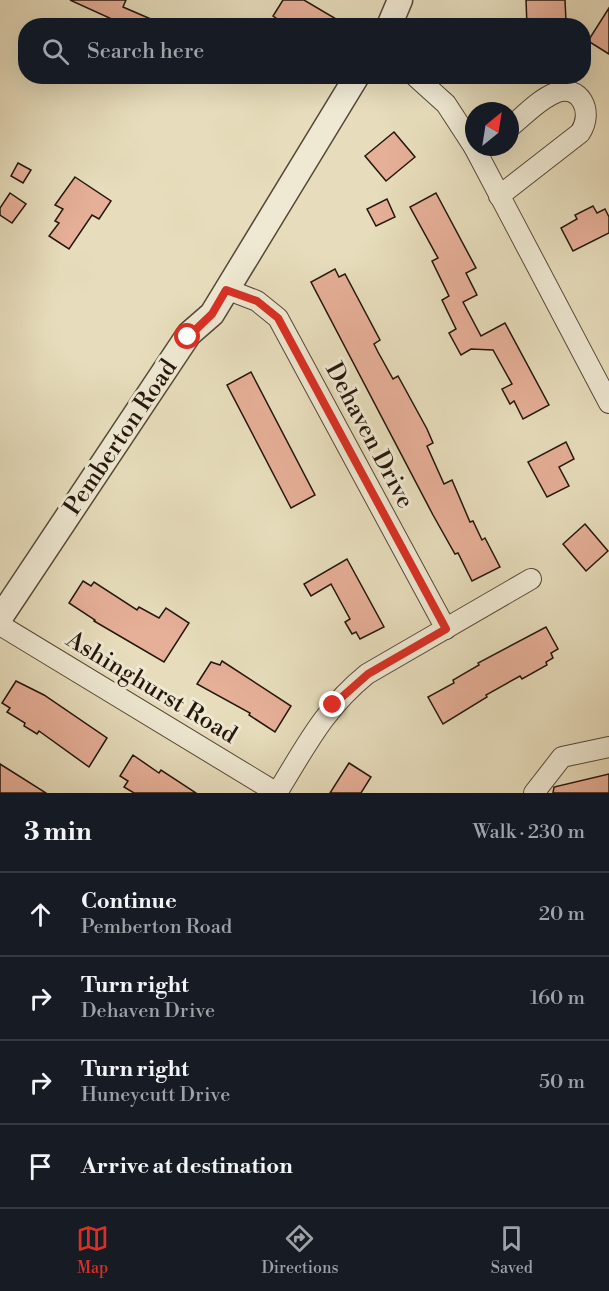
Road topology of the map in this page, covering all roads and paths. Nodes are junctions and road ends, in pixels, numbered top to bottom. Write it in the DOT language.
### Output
graph roads {
  1 [pos="400,0"];
  2 [pos="392,18"];
  3 [pos="352,84"];
  4 [pos="424,84"];
  5 [pos="519,120"];
  6 [pos="465,131"];
  7 [pos="481,156"];
  8 [pos="499,196"];
  9 [pos="226,290"];
  10 [pos="609,403"];
  11 [pos="531,579"];
  12 [pos="0,618"];
  13 [pos="0,625"];
  14 [pos="446,629"];
  15 [pos="609,747"];
  16 [pos="277,793"];
  17 [pos="534,793"];
  1 -- 2 [label="street"];
  3 -- 9 [label="street, Pemberton Road"];
  4 -- 6 [label="street"];
  5 -- 8 [label="street"];
  7 -- 8 [label="street"];
  8 -- 10 [label="street"];
  9 -- 12 [label="street, Pemberton Road"];
  9 -- 14 [label="street, Dehaven Drive"];
  11 -- 14 [label="street"];
  13 -- 16 [label="street, Ashinghurst Road"];
  14 -- 16 [label="street"];
  15 -- 17 [label="street"];
}
